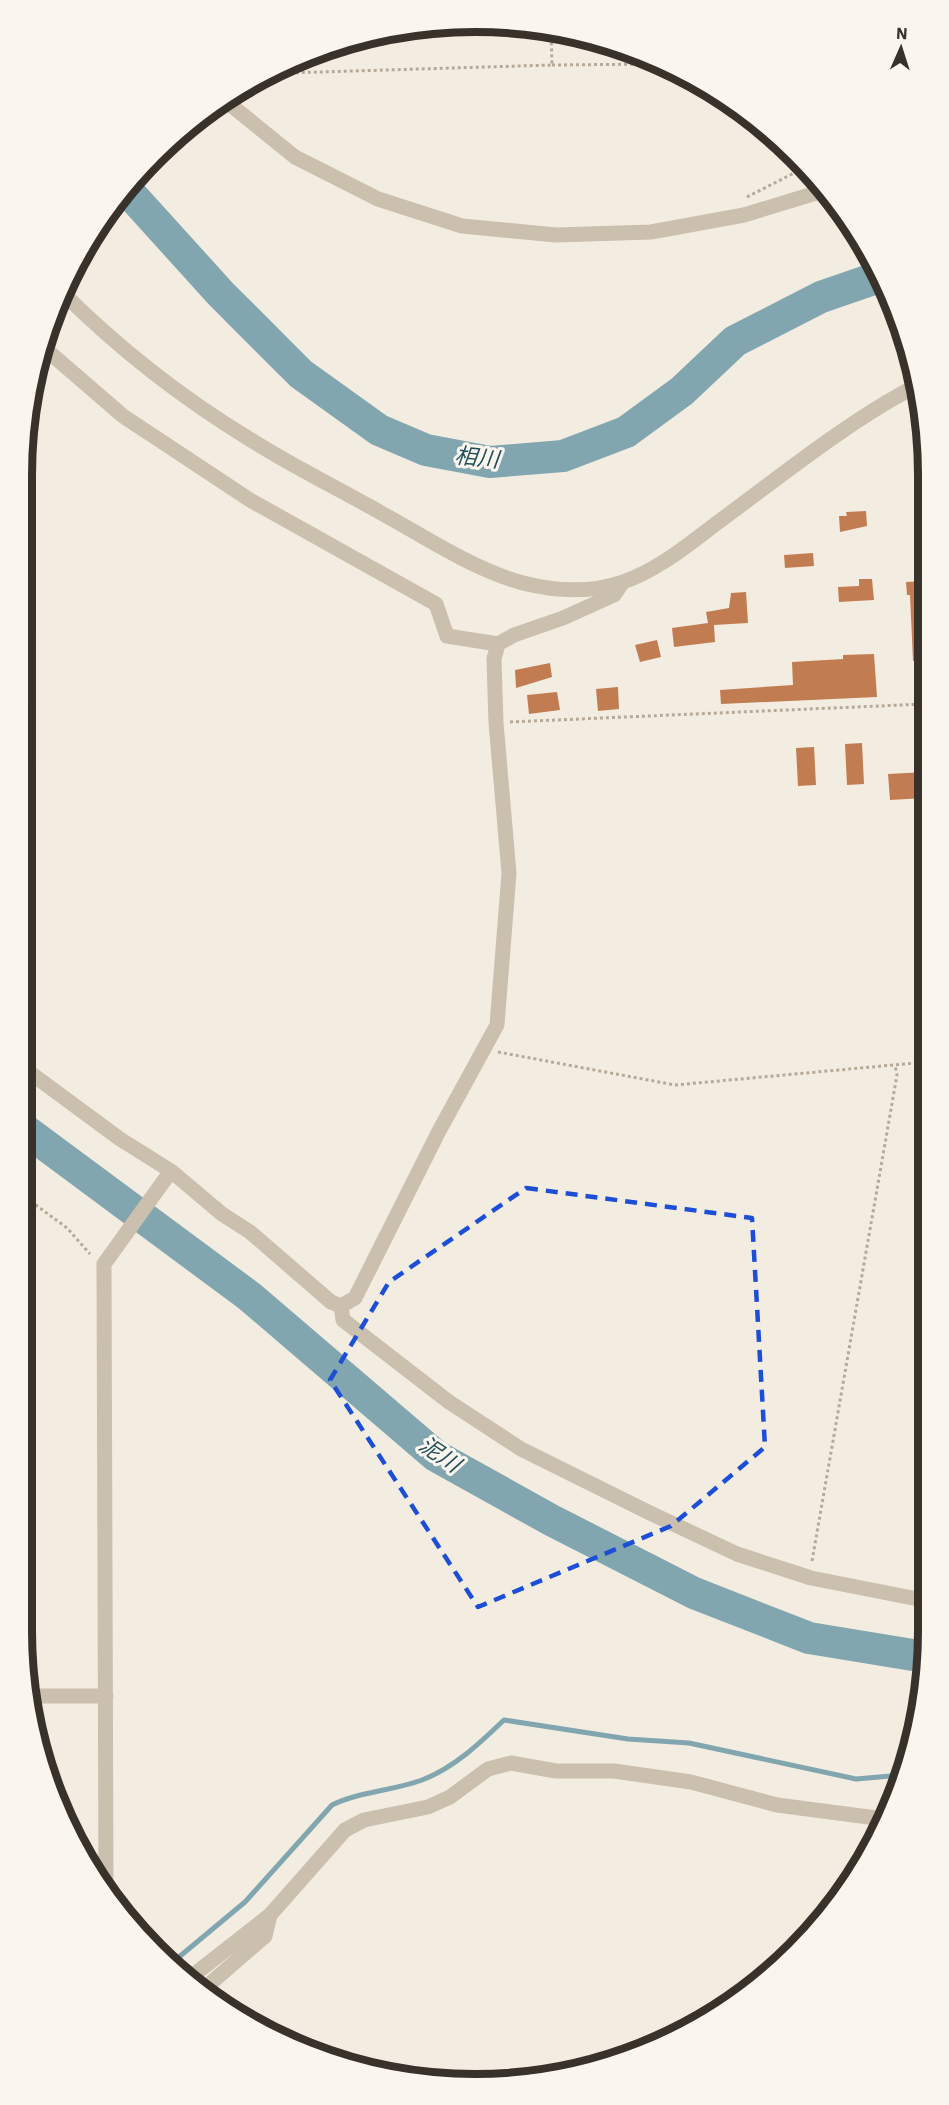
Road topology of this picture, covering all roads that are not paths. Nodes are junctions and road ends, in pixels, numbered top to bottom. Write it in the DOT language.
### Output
graph roads {
  1 [pos="230,105"];
  2 [pos="817,193"];
  3 [pos="68,298"];
  4 [pos="49,352"];
  5 [pos="909,390"];
  6 [pos="622,582"];
  7 [pos="498,644"];
  8 [pos="32,1074"];
  9 [pos="167,1177"];
  10 [pos="341,1306"];
  11 [pos="918,1599"];
  12 [pos="36,1695"];
  13 [pos="106,1696"];
  14 [pos="876,1817"];
  15 [pos="106,1877"];
  16 [pos="270,1915"];
  17 [pos="195,1974"];
  18 [pos="209,1985"];
  1 -- 2 [label="street"];
  3 -- 6 [label="street"];
  4 -- 7 [label="street"];
  5 -- 6 [label="street"];
  6 -- 7 [label="street"];
  7 -- 10 [label="street"];
  8 -- 9 [label="street"];
  9 -- 10 [label="street"];
  9 -- 13 [label="street"];
  10 -- 11 [label="street"];
  12 -- 13 [label="street"];
  13 -- 15 [label="street"];
  14 -- 16 [label="street"];
  16 -- 17 [label="street"];
  16 -- 18 [label="street"];
}
